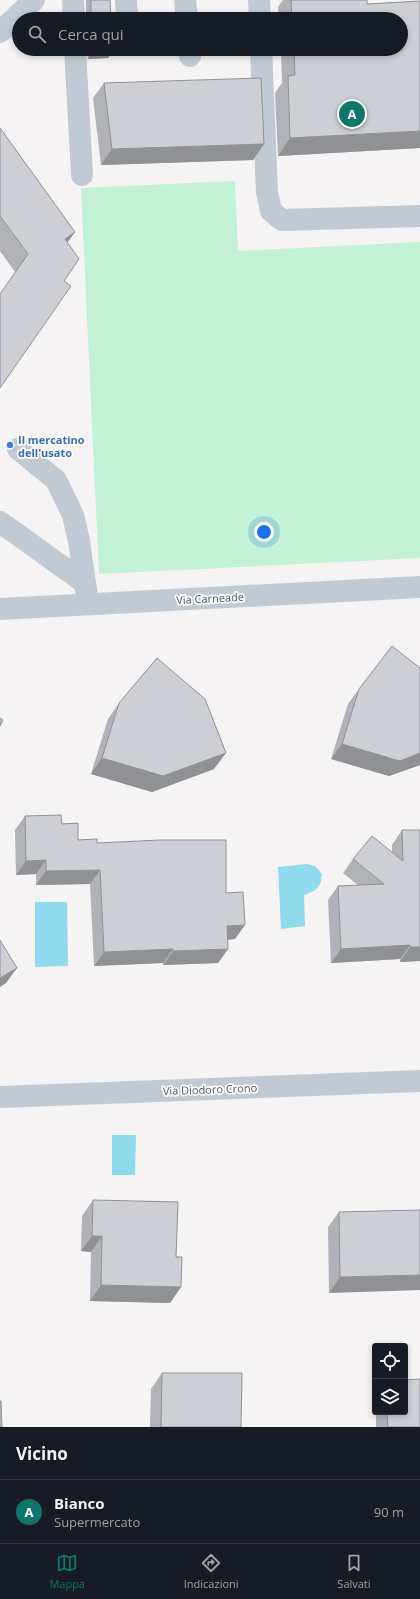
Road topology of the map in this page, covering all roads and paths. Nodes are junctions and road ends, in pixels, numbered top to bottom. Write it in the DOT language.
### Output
graph roads {
  1 [pos="34,0"];
  2 [pos="73,0"];
  3 [pos="126,0"];
  4 [pos="185,0"];
  5 [pos="259,0"];
  6 [pos="21,12"];
  7 [pos="74,12"];
  8 [pos="127,12"];
  9 [pos="186,12"];
  10 [pos="260,12"];
  11 [pos="12,21"];
  12 [pos="0,32"];
  13 [pos="75,56"];
  14 [pos="261,56"];
  15 [pos="82,175"];
  16 [pos="420,216"];
  17 [pos="18,449"];
  18 [pos="0,522"];
  19 [pos="420,587"];
  20 [pos="87,594"];
  21 [pos="0,609"];
  22 [pos="420,1081"];
  23 [pos="0,1097"];
  1 -- 6 [label="street"];
  2 -- 7 [label="street"];
  3 -- 8 [label="street"];
  4 -- 9 [label="street"];
  5 -- 10 [label="street"];
  11 -- 12 [label="street"];
  13 -- 15 [label="street"];
  14 -- 16 [label="street"];
  17 -- 20 [label="street"];
  18 -- 20 [label="street"];
  19 -- 20 [label="street, Via Carneade"];
  20 -- 21 [label="street, Via Carneade"];
  22 -- 23 [label="street, Via Diodoro Crono"];
}
